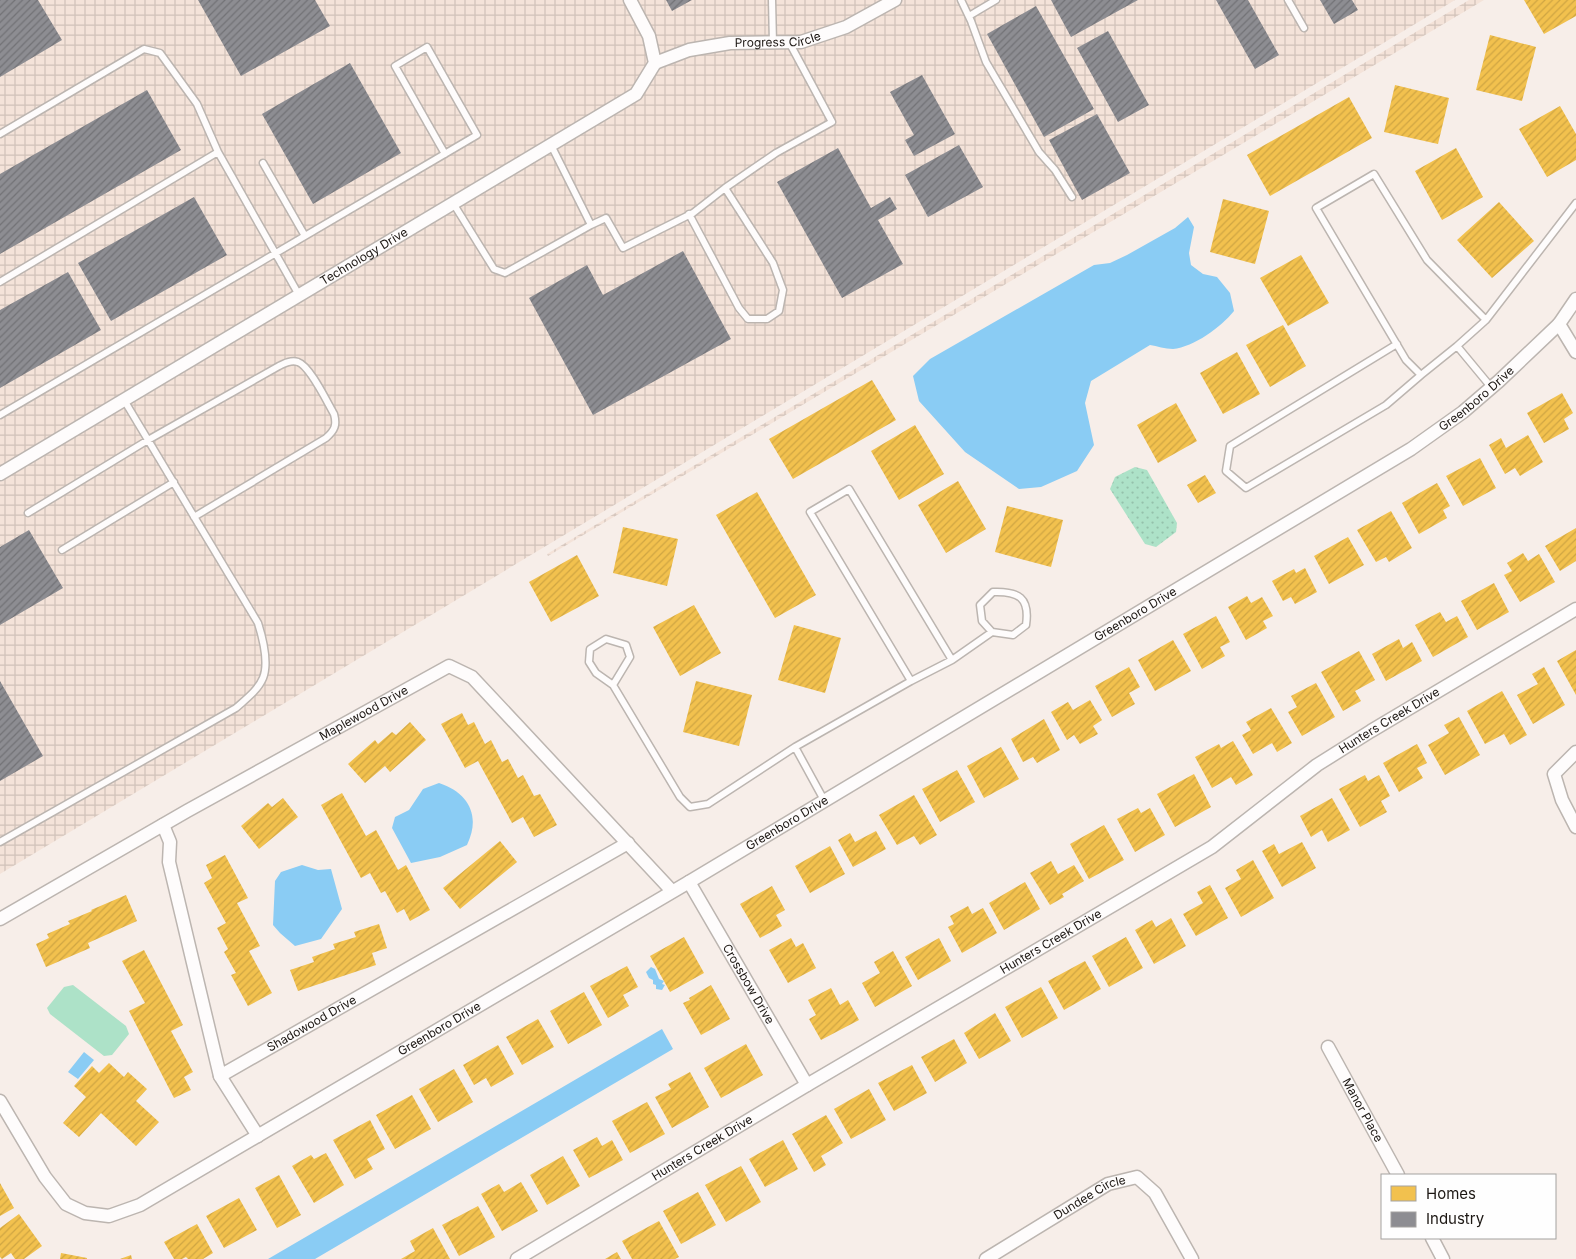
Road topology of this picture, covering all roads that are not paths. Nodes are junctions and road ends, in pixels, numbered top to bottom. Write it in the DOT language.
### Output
graph roads {
  1 [pos="630,0"];
  2 [pos="772,0"];
  3 [pos="895,0"];
  4 [pos="961,0"];
  5 [pos="996,0"];
  6 [pos="1288,0"];
  7 [pos="969,16"];
  8 [pos="1304,28"];
  9 [pos="789,42"];
  10 [pos="773,43"];
  11 [pos="655,63"];
  12 [pos="0,134"];
  13 [pos="552,145"];
  14 [pos="218,152"];
  15 [pos="445,154"];
  16 [pos="263,163"];
  17 [pos="725,188"];
  18 [pos="1072,197"];
  19 [pos="453,203"];
  20 [pos="1576,203"];
  21 [pos="689,214"];
  22 [pos="590,225"];
  23 [pos="305,236"];
  24 [pos="276,253"];
  25 [pos="0,282"];
  26 [pos="300,295"];
  27 [pos="1576,299"];
  28 [pos="1486,320"];
  29 [pos="1559,324"];
  30 [pos="1397,344"];
  31 [pos="1456,346"];
  32 [pos="1576,352"];
  33 [pos="1421,375"];
  34 [pos="1491,387"];
  35 [pos="124,400"];
  36 [pos="0,415"];
  37 [pos="148,440"];
  38 [pos="0,474"];
  39 [pos="174,482"];
  40 [pos="28,513"];
  41 [pos="194,516"];
  42 [pos="62,550"];
  43 [pos="1576,609"];
  44 [pos="992,632"];
  45 [pos="952,660"];
  46 [pos="911,681"];
  47 [pos="613,685"];
  48 [pos="795,747"];
  49 [pos="1576,752"];
  50 [pos="824,800"];
  51 [pos="163,825"];
  52 [pos="1576,827"];
  53 [pos="0,842"];
  54 [pos="628,843"];
  55 [pos="689,882"];
  56 [pos="672,891"];
  57 [pos="0,919"];
  58 [pos="1328,1047"];
  59 [pos="220,1076"];
  60 [pos="808,1085"];
  61 [pos="0,1101"];
  62 [pos="258,1136"];
  63 [pos="1397,1174"];
  64 [pos="1433,1239"];
  65 [pos="517,1259"];
  66 [pos="986,1259"];
  67 [pos="1192,1259"];
  68 [pos="1444,1259"];
  1 -- 11 [label="street"];
  2 -- 10 [label="lane"];
  3 -- 9 [label="street, Progress Circle"];
  4 -- 7 [label="lane"];
  5 -- 7 [label="lane"];
  6 -- 8 [label="lane"];
  7 -- 18 [label="lane"];
  9 -- 10 [label="street, Progress Circle"];
  9 -- 17 [label="lane"];
  10 -- 11 [label="street, Progress Circle"];
  11 -- 13 [label="street, Technology Drive"];
  12 -- 14 [label="lane"];
  13 -- 19 [label="street, Technology Drive"];
  13 -- 22 [label="lane"];
  14 -- 24 [label="lane"];
  14 -- 25 [label="lane"];
  15 -- 15 [label="lane"];
  15 -- 23 [label="lane"];
  16 -- 23 [label="lane"];
  17 -- 21 [label="lane"];
  17 -- 21 [label="lane"];
  19 -- 22 [label="lane"];
  19 -- 26 [label="street, Technology Drive"];
  20 -- 28 [label="lane"];
  21 -- 22 [label="lane"];
  23 -- 24 [label="lane"];
  24 -- 26 [label="lane"];
  24 -- 36 [label="lane"];
  26 -- 35 [label="street, Technology Drive"];
  27 -- 29 [label="street, Greenboro Drive"];
  28 -- 30 [label="lane"];
  28 -- 31 [label="lane"];
  29 -- 32 [label="street"];
  29 -- 34 [label="street, Greenboro Drive"];
  30 -- 33 [label="lane"];
  30 -- 33 [label="lane"];
  31 -- 33 [label="lane"];
  31 -- 34 [label="lane"];
  34 -- 50 [label="street, Greenboro Drive"];
  35 -- 37 [label="lane"];
  35 -- 38 [label="street, Technology Drive"];
  37 -- 39 [label="lane"];
  37 -- 40 [label="lane"];
  37 -- 41 [label="lane"];
  39 -- 41 [label="lane"];
  39 -- 42 [label="lane"];
  41 -- 53 [label="lane"];
  43 -- 60 [label="street, Hunters Creek Drive"];
  44 -- 44 [label="lane"];
  44 -- 45 [label="lane"];
  45 -- 46 [label="lane"];
  45 -- 46 [label="lane"];
  46 -- 48 [label="lane"];
  47 -- 47 [label="lane"];
  47 -- 48 [label="lane"];
  48 -- 50 [label="lane"];
  49 -- 52 [label="street"];
  50 -- 55 [label="street, Greenboro Drive"];
  51 -- 54 [label="street, Maplewood Drive"];
  51 -- 57 [label="street, Maplewood Drive"];
  51 -- 59 [label="street"];
  54 -- 56 [label="street, Maplewood Drive"];
  54 -- 59 [label="street, Shadowood Drive"];
  55 -- 56 [label="street, Greenboro Drive"];
  55 -- 60 [label="street, Crossbow Drive"];
  56 -- 62 [label="street, Greenboro Drive"];
  58 -- 63 [label="street, Manor Place"];
  59 -- 62 [label="street"];
  60 -- 65 [label="street, Hunters Creek Drive"];
  61 -- 62 [label="street, Greenboro Drive"];
  64 -- 68 [label="street"];
  66 -- 67 [label="street, Dundee Circle"];
}
